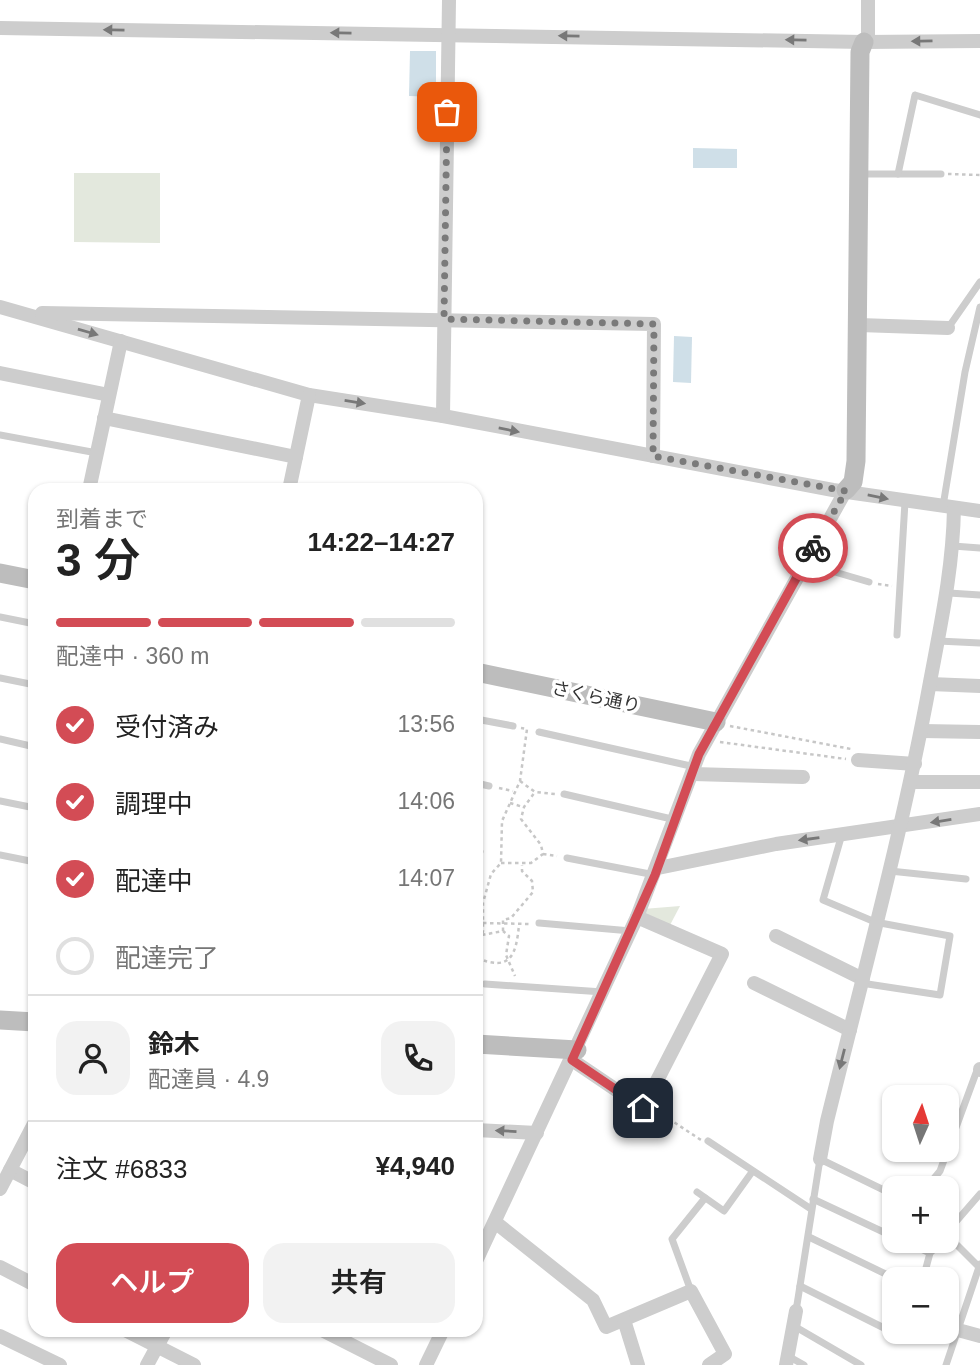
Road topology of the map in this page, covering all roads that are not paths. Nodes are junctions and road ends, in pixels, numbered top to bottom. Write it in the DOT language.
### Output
graph roads {
  1 [pos="449,0"];
  2 [pos="869,0"];
  3 [pos="0,28"];
  4 [pos="448,34"];
  5 [pos="980,41"];
  6 [pos="864,42"];
  7 [pos="980,115"];
  8 [pos="860,174"];
  9 [pos="898,174"];
  10 [pos="941,174"];
  11 [pos="980,282"];
  12 [pos="0,307"];
  13 [pos="980,307"];
  14 [pos="23,313"];
  15 [pos="444,319"];
  16 [pos="859,325"];
  17 [pos="948,328"];
  18 [pos="121,341"];
  19 [pos="0,373"];
  20 [pos="109,395"];
  21 [pos="309,395"];
  22 [pos="443,416"];
  23 [pos="104,418"];
  24 [pos="0,435"];
  25 [pos="97,453"];
  26 [pos="653,456"];
  27 [pos="296,457"];
  28 [pos="91,483"];
  29 [pos="290,483"];
  30 [pos="846,491"];
  31 [pos="905,502"];
  32 [pos="948,508"];
  33 [pos="980,511"];
  34 [pos="953,546"];
  35 [pos="980,548"];
  36 [pos="804,563"];
  37 [pos="0,573"];
  38 [pos="28,579"];
  39 [pos="869,582"];
  40 [pos="949,593"];
  41 [pos="980,595"];
  42 [pos="0,617"];
  43 [pos="28,623"];
  44 [pos="897,635"];
  45 [pos="938,641"];
  46 [pos="980,643"];
  47 [pos="483,674"];
  48 [pos="0,678"];
  49 [pos="28,684"];
  50 [pos="930,684"];
  51 [pos="980,686"];
  52 [pos="483,720"];
  53 [pos="513,726"];
  54 [pos="717,729"];
  55 [pos="922,731"];
  56 [pos="538,732"];
  57 [pos="980,732"];
  58 [pos="0,739"];
  59 [pos="28,745"];
  60 [pos="860,760"];
  61 [pos="915,764"];
  62 [pos="694,771"];
  63 [pos="803,777"];
  64 [pos="911,782"];
  65 [pos="980,782"];
  66 [pos="483,785"];
  67 [pos="489,786"];
  68 [pos="564,794"];
  69 [pos="0,801"];
  70 [pos="28,807"];
  71 [pos="980,814"];
  72 [pos="676,820"];
  73 [pos="901,827"];
  74 [pos="842,834"];
  75 [pos="0,855"];
  76 [pos="567,858"];
  77 [pos="28,861"];
  78 [pos="889,871"];
  79 [pos="656,872"];
  80 [pos="966,879"];
  81 [pos="875,922"];
  82 [pos="540,923"];
  83 [pos="634,924"];
  84 [pos="776,936"];
  85 [pos="862,981"];
  86 [pos="485,984"];
  87 [pos="754,984"];
  88 [pos="603,992"];
  89 [pos="0,1020"];
  90 [pos="28,1022"];
  91 [pos="850,1030"];
  92 [pos="483,1045"];
  93 [pos="574,1055"];
  94 [pos="980,1070"];
  95 [pos="483,1130"];
  96 [pos="537,1133"];
  97 [pos="28,1135"];
  98 [pos="708,1141"];
  99 [pos="820,1159"];
  100 [pos="10,1170"];
  101 [pos="752,1172"];
  102 [pos="936,1176"];
  103 [pos="28,1179"];
  104 [pos="0,1189"];
  105 [pos="882,1189"];
  106 [pos="697,1192"];
  107 [pos="980,1194"];
  108 [pos="705,1198"];
  109 [pos="813,1199"];
  110 [pos="811,1209"];
  111 [pos="959,1220"];
  112 [pos="495,1222"];
  113 [pos="882,1231"];
  114 [pos="809,1237"];
  115 [pos="483,1247"];
  116 [pos="959,1247"];
  117 [pos="930,1253"];
  118 [pos="979,1265"];
  119 [pos="0,1267"];
  120 [pos="926,1267"];
  121 [pos="882,1272"];
  122 [pos="28,1281"];
  123 [pos="800,1286"];
  124 [pos="691,1291"];
  125 [pos="794,1318"];
  126 [pos="624,1320"];
  127 [pos="882,1327"];
  128 [pos="959,1327"];
  129 [pos="959,1330"];
  130 [pos="0,1336"];
  131 [pos="980,1336"];
  132 [pos="139,1337"];
  133 [pos="162,1337"];
  134 [pos="348,1337"];
  135 [pos="440,1337"];
  136 [pos="953,1344"];
  137 [pos="157,1346"];
  138 [pos="787,1360"];
  139 [pos="60,1365"];
  140 [pos="148,1365"];
  141 [pos="194,1365"];
  142 [pos="391,1365"];
  143 [pos="426,1365"];
  144 [pos="638,1365"];
  145 [pos="709,1365"];
  146 [pos="804,1365"];
  147 [pos="861,1365"];
  148 [pos="946,1365"];
  1 -- 4 [label="street"];
  2 -- 6 [label="street"];
  4 -- 3 [label="street, one-way"];
  6 -- 4 [label="street, one-way"];
  4 -- 15 [label="street"];
  5 -- 6 [label="street, one-way"];
  6 -- 8 [label="street"];
  7 -- 9 [label="lane"];
  8 -- 9 [label="lane"];
  8 -- 16 [label="street"];
  9 -- 10 [label="lane"];
  11 -- 17 [label="lane"];
  12 -- 14 [label="street"];
  13 -- 32 [label="lane"];
  14 -- 15 [label="street"];
  14 -- 18 [label="street, one-way"];
  15 -- 22 [label="street"];
  15 -- 26 [label="street"];
  16 -- 17 [label="street"];
  16 -- 30 [label="street"];
  18 -- 20 [label="street"];
  18 -- 21 [label="street"];
  19 -- 20 [label="street"];
  20 -- 23 [label="street"];
  21 -- 22 [label="street, one-way"];
  21 -- 27 [label="street"];
  22 -- 26 [label="street, one-way"];
  23 -- 25 [label="street"];
  23 -- 27 [label="street"];
  24 -- 25 [label="lane"];
  25 -- 28 [label="street"];
  26 -- 30 [label="street"];
  27 -- 29 [label="street"];
  30 -- 31 [label="street, one-way"];
  30 -- 36 [label="street"];
  31 -- 32 [label="street"];
  31 -- 44 [label="lane"];
  32 -- 33 [label="street"];
  32 -- 34 [label="street"];
  34 -- 35 [label="lane"];
  34 -- 40 [label="street"];
  36 -- 39 [label="lane"];
  36 -- 54 [label="street"];
  37 -- 38 [label="street"];
  40 -- 41 [label="lane"];
  40 -- 45 [label="street"];
  42 -- 43 [label="lane"];
  45 -- 46 [label="lane"];
  45 -- 50 [label="street"];
  47 -- 54 [label="street, さくら通り"];
  48 -- 49 [label="lane"];
  50 -- 51 [label="street"];
  50 -- 55 [label="street"];
  52 -- 53 [label="lane"];
  54 -- 62 [label="street"];
  55 -- 57 [label="street"];
  55 -- 61 [label="street"];
  56 -- 62 [label="lane"];
  58 -- 59 [label="lane"];
  60 -- 61 [label="street"];
  61 -- 64 [label="street"];
  62 -- 63 [label="street"];
  62 -- 72 [label="street"];
  64 -- 65 [label="street"];
  64 -- 73 [label="street"];
  66 -- 67 [label="lane"];
  68 -- 72 [label="lane"];
  69 -- 70 [label="lane"];
  71 -- 73 [label="street, one-way"];
  72 -- 79 [label="street"];
  73 -- 74 [label="street"];
  73 -- 78 [label="street"];
  74 -- 79 [label="street, one-way"];
  74 -- 81 [label="lane"];
  75 -- 77 [label="lane"];
  76 -- 79 [label="lane"];
  78 -- 80 [label="lane"];
  78 -- 81 [label="street"];
  79 -- 83 [label="street"];
  81 -- 85 [label="street"];
  81 -- 85 [label="lane"];
  82 -- 83 [label="lane"];
  83 -- 88 [label="street"];
  83 -- 93 [label="street"];
  84 -- 85 [label="street"];
  85 -- 91 [label="street"];
  86 -- 88 [label="lane"];
  87 -- 91 [label="street"];
  88 -- 93 [label="street"];
  89 -- 90 [label="street"];
  91 -- 99 [label="street, one-way"];
  92 -- 93 [label="street"];
  93 -- 96 [label="street"];
  94 -- 102 [label="lane"];
  96 -- 95 [label="street, one-way"];
  96 -- 112 [label="street"];
  97 -- 100 [label="street"];
  98 -- 101 [label="lane"];
  99 -- 105 [label="lane"];
  99 -- 109 [label="lane"];
  100 -- 103 [label="street"];
  100 -- 104 [label="street"];
  101 -- 108 [label="lane"];
  101 -- 110 [label="lane"];
  106 -- 108 [label="lane"];
  107 -- 111 [label="lane"];
  108 -- 124 [label="lane"];
  109 -- 110 [label="lane"];
  109 -- 113 [label="lane"];
  110 -- 114 [label="lane"];
  112 -- 115 [label="street"];
  112 -- 126 [label="street"];
  114 -- 121 [label="lane"];
  114 -- 123 [label="lane"];
  116 -- 118 [label="lane"];
  117 -- 120 [label="lane"];
  118 -- 128 [label="lane"];
  119 -- 122 [label="street"];
  123 -- 125 [label="lane"];
  123 -- 127 [label="lane"];
  124 -- 126 [label="street"];
  124 -- 145 [label="street"];
  125 -- 138 [label="street"];
  125 -- 147 [label="lane"];
  126 -- 144 [label="street"];
  129 -- 131 [label="street"];
  130 -- 139 [label="street"];
  132 -- 137 [label="street"];
  133 -- 137 [label="street"];
  134 -- 142 [label="street"];
  135 -- 143 [label="street"];
  136 -- 148 [label="lane"];
  137 -- 140 [label="street"];
  137 -- 141 [label="street"];
  138 -- 146 [label="lane"];
}
